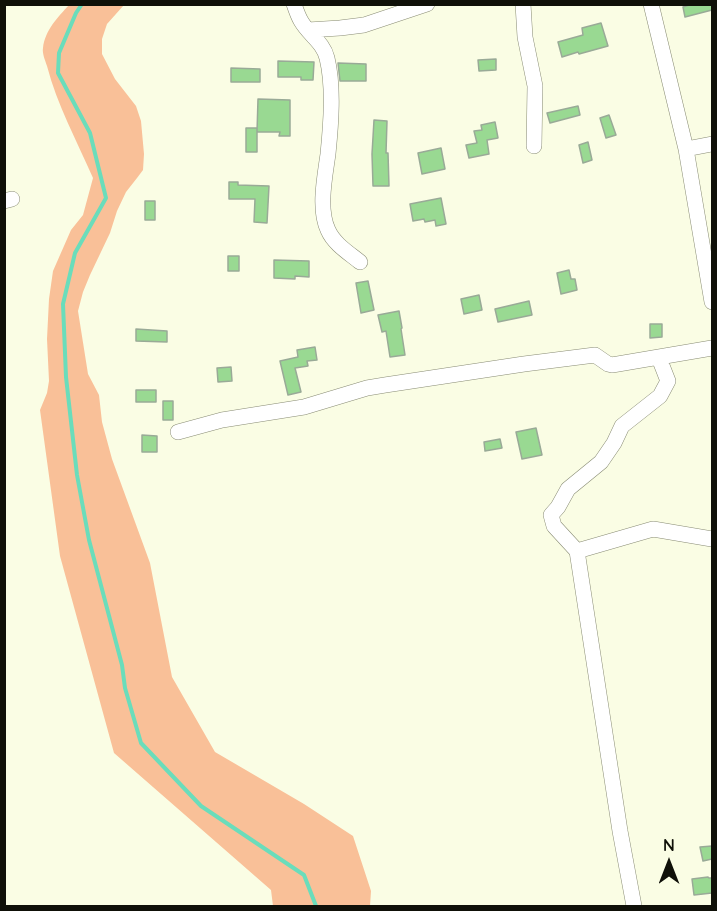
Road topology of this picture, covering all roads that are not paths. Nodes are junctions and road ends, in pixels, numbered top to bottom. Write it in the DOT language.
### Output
graph roads {
  1 [pos="294,4"];
  2 [pos="427,4"];
  3 [pos="523,4"];
  4 [pos="651,4"];
  5 [pos="308,30"];
  6 [pos="712,144"];
  7 [pos="534,146"];
  8 [pos="686,148"];
  9 [pos="360,262"];
  10 [pos="711,282"];
  11 [pos="712,302"];
  12 [pos="712,348"];
  13 [pos="659,357"];
  14 [pos="178,432"];
  15 [pos="712,539"];
  16 [pos="577,551"];
  17 [pos="634,906"];
  1 -- 5 [label="street"];
  2 -- 5 [label="street"];
  3 -- 7 [label="street"];
  4 -- 8 [label="street"];
  5 -- 9 [label="street"];
  6 -- 8 [label="street"];
  8 -- 10 [label="street"];
  10 -- 11 [label="street"];
  12 -- 13 [label="street"];
  13 -- 14 [label="street"];
  13 -- 16 [label="street"];
  15 -- 16 [label="street"];
  16 -- 17 [label="street"];
}
